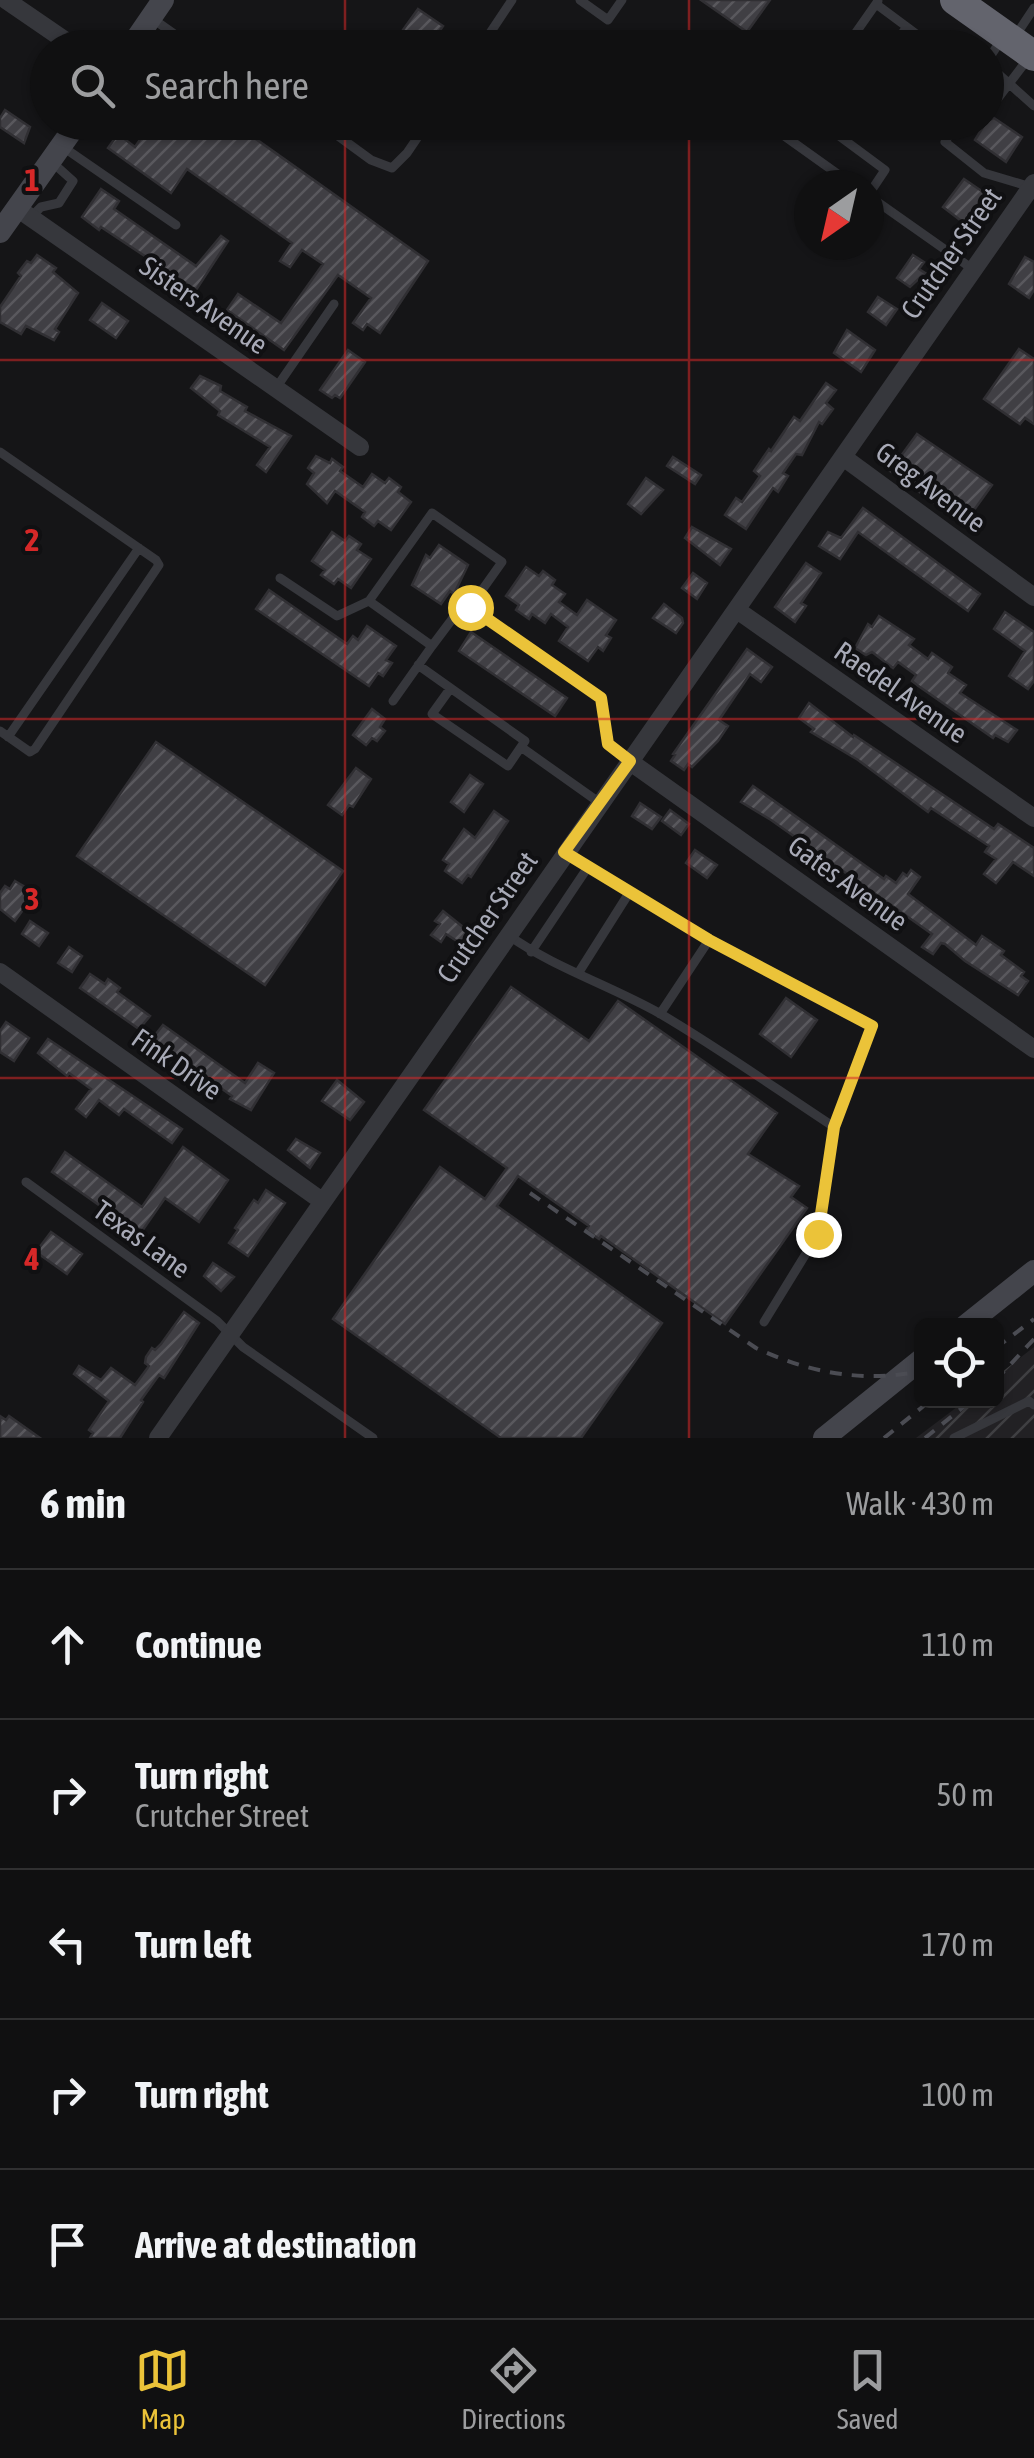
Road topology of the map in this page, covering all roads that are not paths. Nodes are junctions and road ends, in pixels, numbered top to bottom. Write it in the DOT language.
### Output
graph roads {
  1 [pos="6,0"];
  2 [pos="512,0"];
  3 [pos="580,0"];
  4 [pos="622,0"];
  5 [pos="955,0"];
  6 [pos="877,2"];
  7 [pos="1034,8"];
  8 [pos="156,9"];
  9 [pos="906,26"];
  10 [pos="50,30"];
  11 [pos="142,30"];
  12 [pos="176,30"];
  13 [pos="492,30"];
  14 [pos="857,30"];
  15 [pos="903,30"];
  16 [pos="911,30"];
  17 [pos="998,30"];
  18 [pos="1021,46"];
  19 [pos="1004,79"];
  20 [pos="1010,83"];
  21 [pos="1004,91"];
  22 [pos="1034,106"];
  23 [pos="65,140"];
  24 [pos="344,140"];
  25 [pos="416,140"];
  26 [pos="790,140"];
  27 [pos="845,140"];
  28 [pos="946,140"];
  29 [pos="56,153"];
  30 [pos="833,170"];
  31 [pos="884,172"];
  32 [pos="1033,185"];
  33 [pos="884,206"];
  34 [pos="24,213"];
  35 [pos="176,225"];
  36 [pos="0,232"];
  37 [pos="974,270"];
  38 [pos="334,304"];
  39 [pos="276,388"];
  40 [pos="360,447"];
  41 [pos="0,452"];
  42 [pos="844,456"];
  43 [pos="139,548"];
  44 [pos="280,578"];
  45 [pos="1034,598"];
  46 [pos="370,601"];
  47 [pos="470,607"];
  48 [pos="737,610"];
  49 [pos="432,646"];
  50 [pos="418,665"];
  51 [pos="450,689"];
  52 [pos="393,702"];
  53 [pos="4,734"];
  54 [pos="521,747"];
  55 [pos="630,761"];
  56 [pos="600,804"];
  57 [pos="1034,818"];
  58 [pos="564,852"];
  59 [pos="588,868"];
  60 [pos="628,894"];
  61 [pos="508,935"];
  62 [pos="709,940"];
  63 [pos="531,952"];
  64 [pos="0,972"];
  65 [pos="580,972"];
  66 [pos="660,1014"];
  67 [pos="1034,1050"];
  68 [pos="834,1127"];
  69 [pos="26,1182"];
  70 [pos="322,1201"];
  71 [pos="1034,1271"];
  72 [pos="974,1318"];
  73 [pos="764,1322"];
  74 [pos="230,1334"];
  75 [pos="914,1366"];
  76 [pos="1034,1405"];
  77 [pos="158,1438"];
  78 [pos="373,1438"];
  79 [pos="824,1438"];
  80 [pos="954,1438"];
  1 -- 10 [label="street"];
  2 -- 13 [label="lane"];
  3 -- 4 [label="lane"];
  5 -- 17 [label="highway"];
  6 -- 9 [label="lane"];
  6 -- 14 [label="lane"];
  7 -- 18 [label="lane"];
  8 -- 11 [label="street"];
  8 -- 12 [label="lane"];
  9 -- 15 [label="lane"];
  9 -- 16 [label="lane"];
  18 -- 20 [label="lane"];
  19 -- 20 [label="lane"];
  20 -- 21 [label="lane"];
  20 -- 22 [label="lane"];
  23 -- 29 [label="street"];
  24 -- 25 [label="lane"];
  26 -- 30 [label="lane"];
  27 -- 31 [label="lane"];
  28 -- 32 [label="lane"];
  29 -- 34 [label="street"];
  29 -- 35 [label="lane"];
  32 -- 37 [label="street, Crutcher Street"];
  33 -- 37 [label="lane"];
  34 -- 36 [label="street"];
  34 -- 39 [label="street, Sisters Avenue"];
  37 -- 42 [label="street, Crutcher Street"];
  38 -- 39 [label="lane"];
  39 -- 40 [label="street, Sisters Avenue"];
  41 -- 43 [label="lane"];
  42 -- 45 [label="street, Greg Avenue"];
  42 -- 48 [label="street, Crutcher Street"];
  43 -- 53 [label="lane"];
  43 -- 53 [label="lane"];
  44 -- 46 [label="lane"];
  46 -- 47 [label="lane"];
  46 -- 49 [label="lane"];
  47 -- 49 [label="lane"];
  47 -- 55 [label="lane"];
  48 -- 55 [label="street, Crutcher Street"];
  48 -- 57 [label="street, Raedel Avenue"];
  49 -- 50 [label="lane"];
  50 -- 51 [label="lane"];
  50 -- 52 [label="lane"];
  51 -- 54 [label="lane"];
  51 -- 54 [label="lane"];
  54 -- 56 [label="lane"];
  55 -- 56 [label="street, Crutcher Street"];
  55 -- 67 [label="street, Gates Avenue"];
  56 -- 58 [label="street, Crutcher Street"];
  58 -- 59 [label="lane"];
  58 -- 61 [label="street, Crutcher Street"];
  59 -- 60 [label="lane"];
  59 -- 63 [label="lane"];
  60 -- 62 [label="lane"];
  60 -- 65 [label="lane"];
  61 -- 63 [label="lane"];
  61 -- 70 [label="street, Crutcher Street"];
  62 -- 66 [label="lane"];
  62 -- 68 [label="lane"];
  63 -- 65 [label="lane"];
  64 -- 70 [label="street, Fink Drive"];
  65 -- 66 [label="lane"];
  66 -- 68 [label="lane"];
  68 -- 73 [label="lane"];
  69 -- 74 [label="lane, Texas Lane"];
  70 -- 74 [label="street, Crutcher Street"];
  71 -- 72 [label="street"];
  74 -- 77 [label="street, Crutcher Street"];
  74 -- 78 [label="lane, Texas Lane"];
  75 -- 79 [label="street"];
  76 -- 80 [label="lane"];
}
